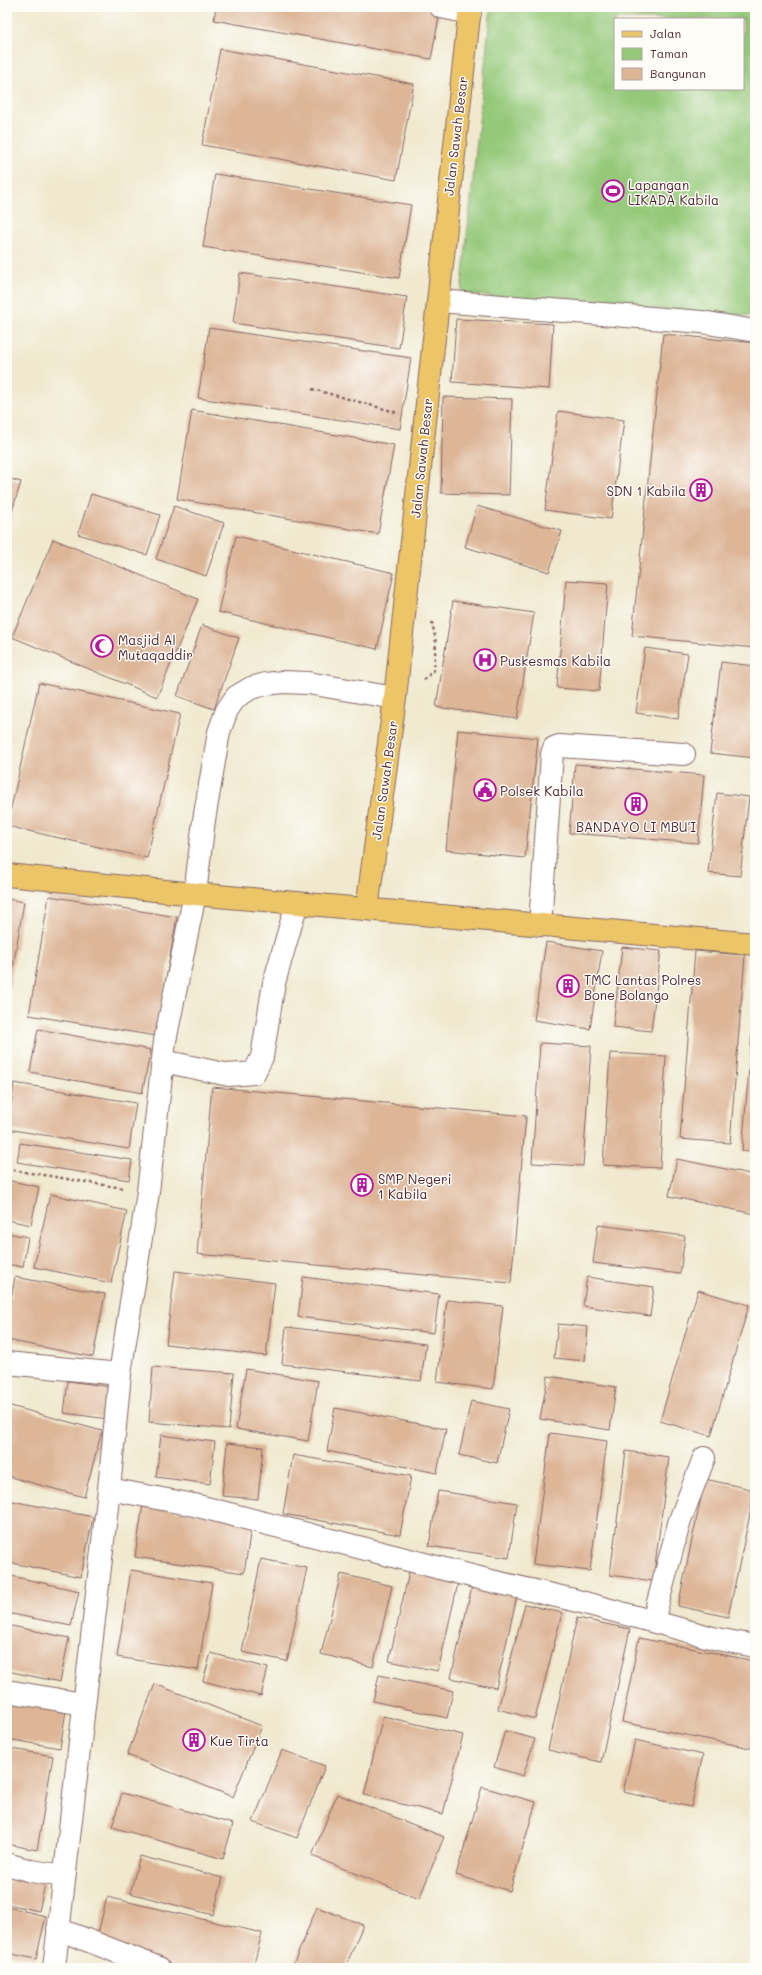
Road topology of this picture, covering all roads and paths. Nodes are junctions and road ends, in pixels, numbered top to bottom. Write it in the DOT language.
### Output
graph roads {
  1 [pos="441,7"];
  2 [pos="470,10"];
  3 [pos="439,301"];
  4 [pos="755,331"];
  5 [pos="312,389"];
  6 [pos="425,420"];
  7 [pos="395,698"];
  8 [pos="684,754"];
  9 [pos="7,875"];
  10 [pos="195,894"];
  11 [pos="297,903"];
  12 [pos="367,909"];
  13 [pos="540,925"];
  14 [pos="755,944"];
  15 [pos="163,1061"];
  16 [pos="7,1169"];
  17 [pos="148,1192"];
  18 [pos="7,1363"];
  19 [pos="120,1374"];
  20 [pos="704,1458"];
  21 [pos="109,1489"];
  22 [pos="653,1621"];
  23 [pos="755,1646"];
  24 [pos="7,1691"];
  25 [pos="83,1704"];
  26 [pos="7,1864"];
  27 [pos="64,1876"];
  28 [pos="58,1929"];
  29 [pos="54,1968"];
  30 [pos="159,1968"];
  1 -- 2 [label="street"];
  2 -- 3 [label="main road, Jalan Sawah Besar"];
  3 -- 4 [label="street"];
  3 -- 6 [label="main road, Jalan Sawah Besar"];
  5 -- 6 [label="path"];
  6 -- 7 [label="main road, Jalan Sawah Besar"];
  7 -- 10 [label="street"];
  7 -- 12 [label="main road, Jalan Sawah Besar"];
  8 -- 13 [label="street"];
  9 -- 10 [label="main road"];
  10 -- 11 [label="main road"];
  10 -- 15 [label="street"];
  11 -- 12 [label="main road"];
  11 -- 15 [label="street"];
  12 -- 13 [label="main road"];
  13 -- 14 [label="main road"];
  15 -- 17 [label="street"];
  16 -- 17 [label="path"];
  17 -- 19 [label="street"];
  18 -- 19 [label="street"];
  19 -- 21 [label="street"];
  20 -- 22 [label="street"];
  21 -- 22 [label="street"];
  21 -- 25 [label="street"];
  22 -- 23 [label="street"];
  24 -- 25 [label="street"];
  25 -- 27 [label="street"];
  26 -- 27 [label="street"];
  27 -- 28 [label="street"];
  28 -- 29 [label="street"];
  28 -- 30 [label="street"];
}
